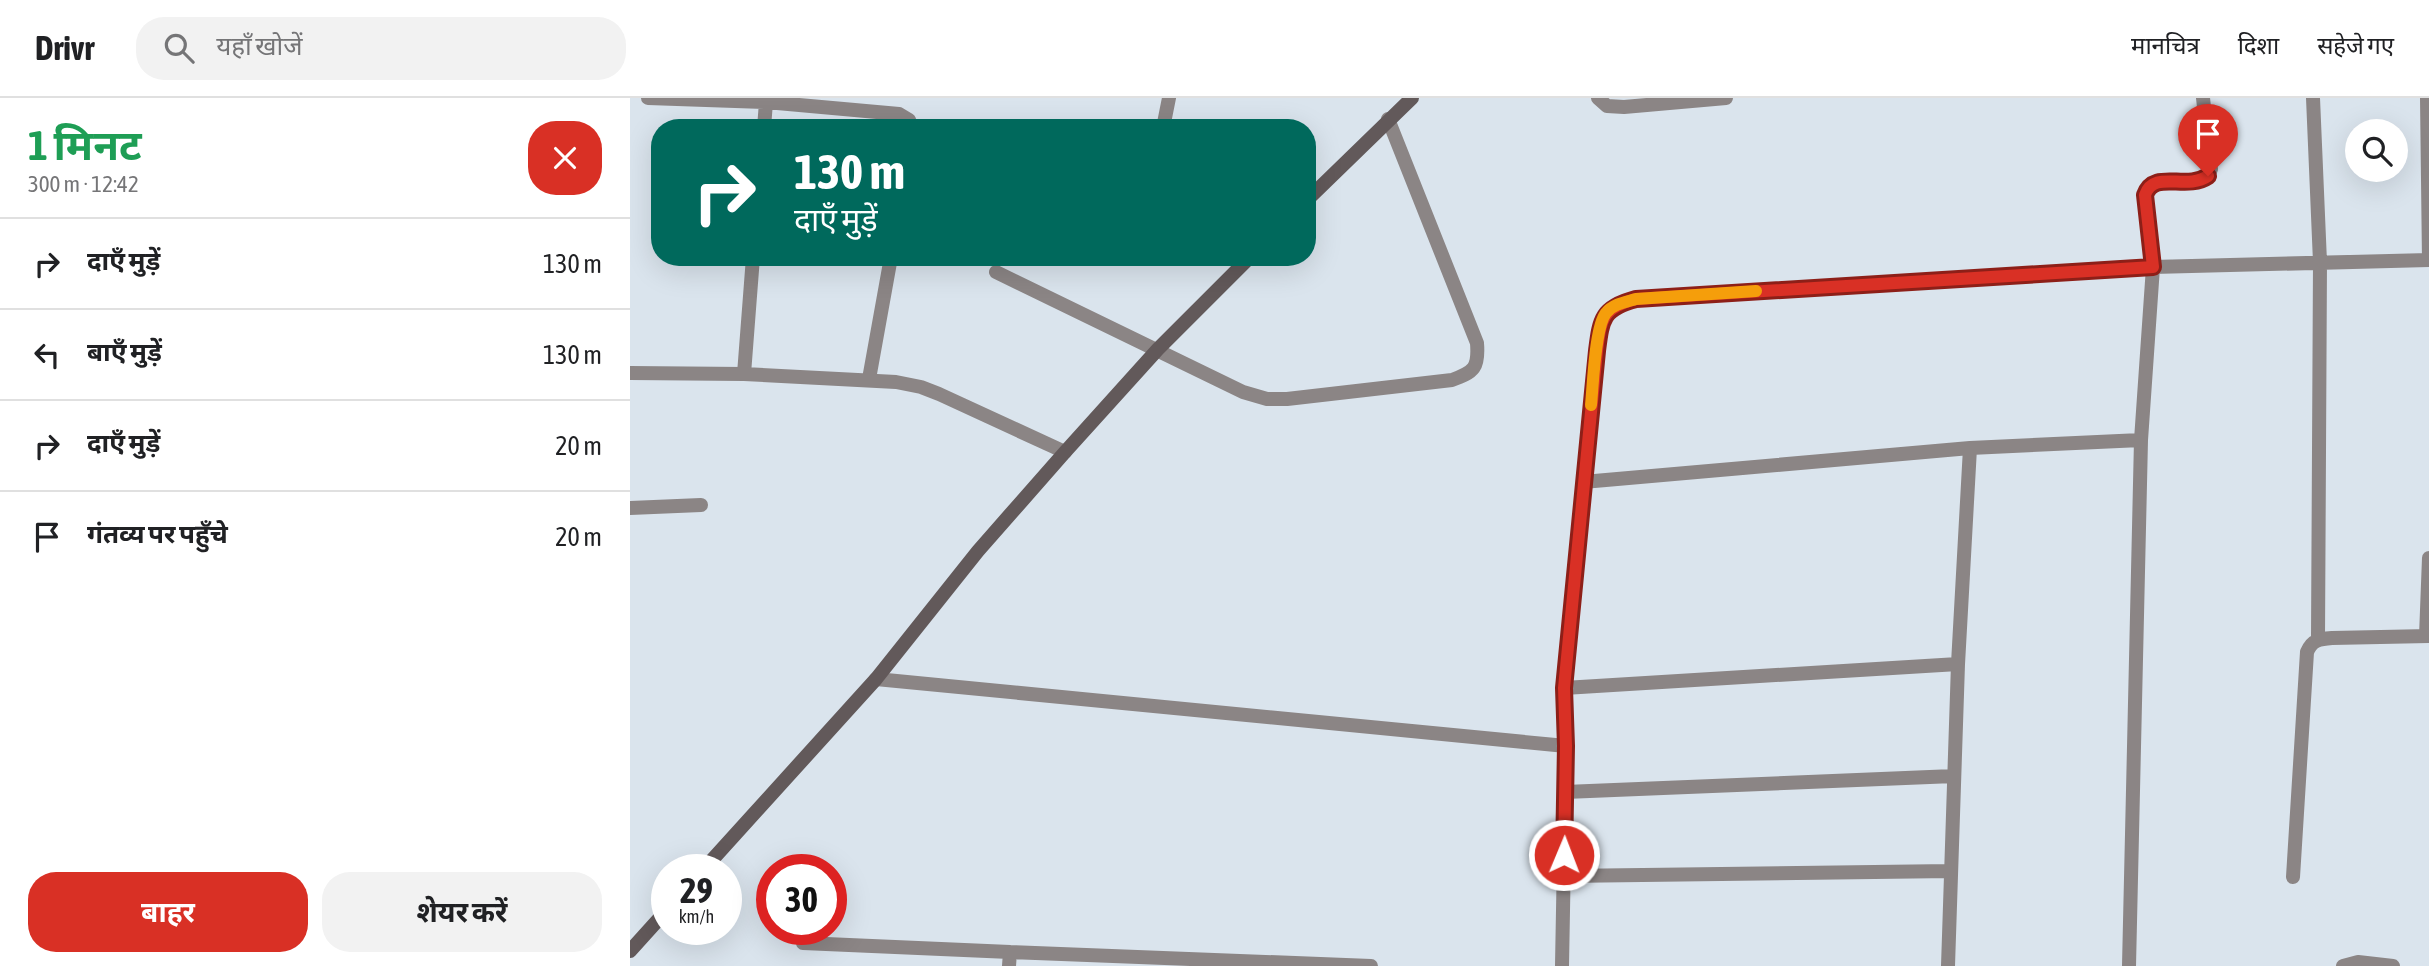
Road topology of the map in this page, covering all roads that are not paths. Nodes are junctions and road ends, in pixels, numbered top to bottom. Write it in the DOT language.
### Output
graph roads {
  1 [pos="648,98"];
  2 [pos="689,98"];
  3 [pos="1169,98"];
  4 [pos="1412,98"];
  5 [pos="1598,98"];
  6 [pos="1727,98"];
  7 [pos="2203,98"];
  8 [pos="2313,98"];
  9 [pos="2427,98"];
  10 [pos="766,102"];
  11 [pos="765,119"];
  12 [pos="907,119"];
  13 [pos="1165,119"];
  14 [pos="1388,119"];
  15 [pos="2428,159"];
  16 [pos="1316,191"];
  17 [pos="2429,260"];
  18 [pos="2320,262"];
  19 [pos="752,266"];
  20 [pos="889,266"];
  21 [pos="1241,266"];
  22 [pos="2153,267"];
  23 [pos="996,272"];
  24 [pos="1158,349"];
  25 [pos="630,373"];
  26 [pos="744,374"];
  27 [pos="869,379"];
  28 [pos="2141,440"];
  29 [pos="1970,448"];
  30 [pos="1065,452"];
  31 [pos="1583,482"];
  32 [pos="701,505"];
  33 [pos="630,508"];
  34 [pos="2429,558"];
  35 [pos="2427,636"];
  36 [pos="2318,639"];
  37 [pos="1958,664"];
  38 [pos="876,679"];
  39 [pos="1564,688"];
  40 [pos="1566,746"];
  41 [pos="1954,776"];
  42 [pos="1565,792"];
  43 [pos="717,854"];
  44 [pos="1951,871"];
  45 [pos="1564,876"];
  46 [pos="2293,877"];
  47 [pos="651,928"];
  48 [pos="829,945"];
  49 [pos="630,951"];
  50 [pos="1010,959"];
  51 [pos="1371,966"];
  52 [pos="1562,966"];
  53 [pos="1948,966"];
  54 [pos="2129,966"];
  55 [pos="2343,966"];
  56 [pos="2393,966"];
  1 -- 2 [label="street"];
  2 -- 10 [label="street"];
  3 -- 13 [label="street"];
  4 -- 14 [label="street"];
  5 -- 6 [label="street"];
  7 -- 22 [label="street"];
  8 -- 18 [label="street"];
  9 -- 15 [label="street"];
  10 -- 11 [label="street"];
  10 -- 12 [label="street"];
  14 -- 16 [label="street"];
  14 -- 24 [label="street"];
  15 -- 17 [label="street"];
  17 -- 18 [label="street"];
  18 -- 22 [label="street"];
  18 -- 36 [label="street"];
  19 -- 26 [label="street"];
  20 -- 27 [label="street"];
  21 -- 24 [label="street"];
  22 -- 28 [label="street"];
  22 -- 31 [label="street"];
  23 -- 24 [label="street"];
  24 -- 30 [label="street"];
  25 -- 26 [label="street"];
  26 -- 27 [label="street"];
  27 -- 30 [label="street"];
  28 -- 29 [label="street"];
  28 -- 54 [label="street"];
  29 -- 31 [label="street"];
  29 -- 37 [label="street"];
  30 -- 38 [label="street"];
  31 -- 39 [label="street"];
  32 -- 33 [label="street"];
  34 -- 35 [label="street"];
  35 -- 36 [label="street"];
  36 -- 46 [label="street"];
  37 -- 39 [label="street"];
  37 -- 41 [label="street"];
  38 -- 40 [label="street"];
  38 -- 43 [label="street"];
  39 -- 40 [label="street"];
  40 -- 42 [label="street"];
  41 -- 42 [label="street"];
  41 -- 44 [label="street"];
  42 -- 45 [label="street"];
  44 -- 45 [label="street"];
  44 -- 53 [label="street"];
  45 -- 52 [label="street"];
  47 -- 49 [label="street"];
  48 -- 50 [label="street"];
  50 -- 51 [label="street"];
  55 -- 56 [label="street"];
}
